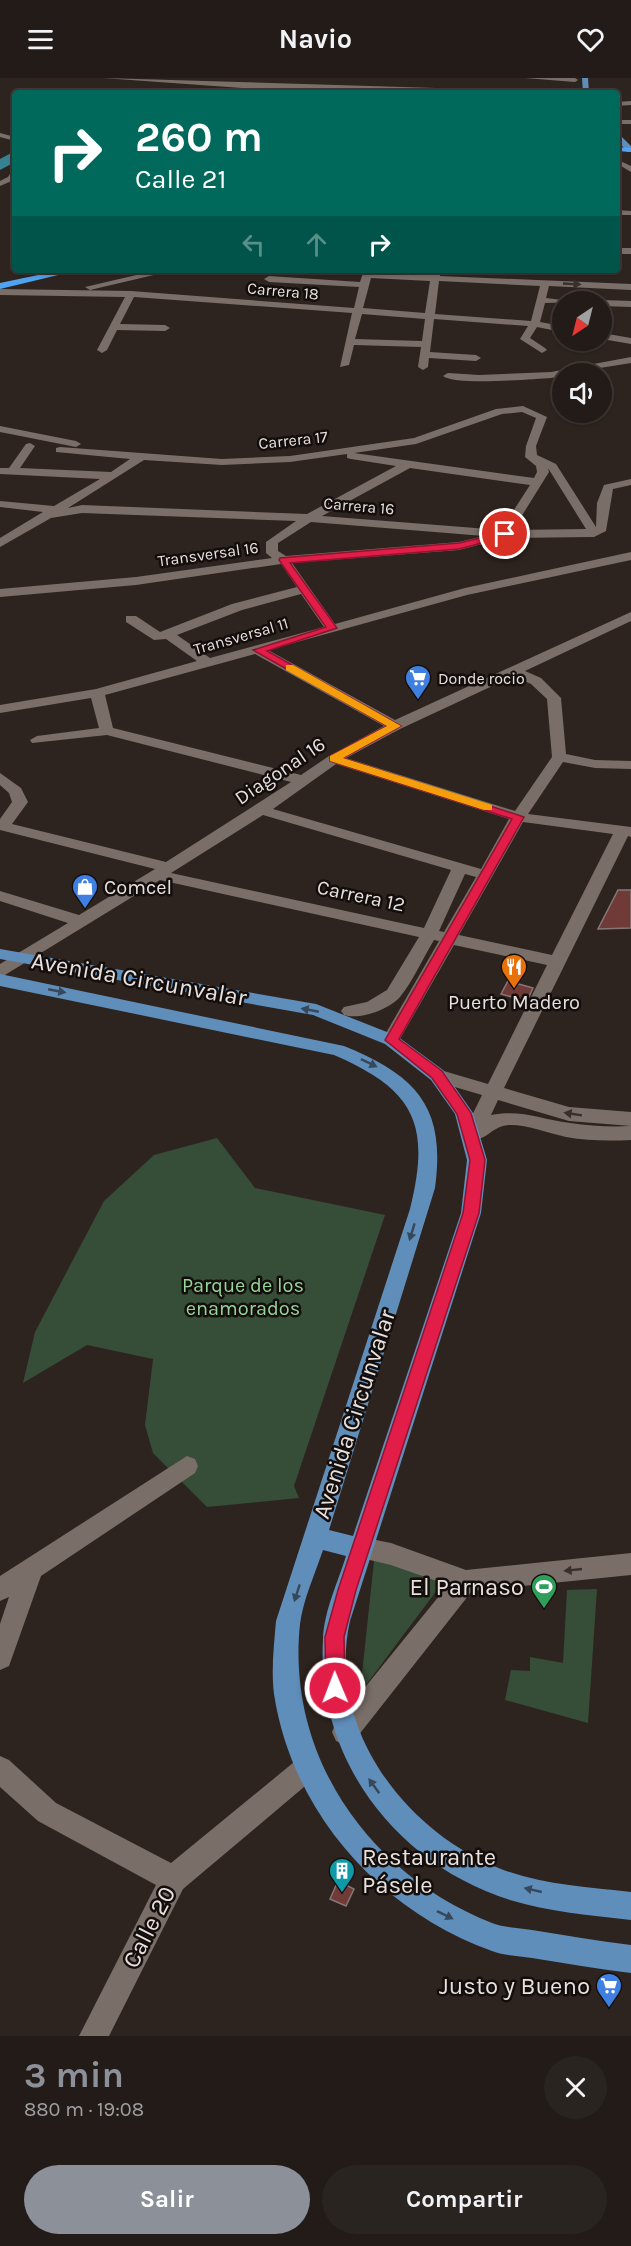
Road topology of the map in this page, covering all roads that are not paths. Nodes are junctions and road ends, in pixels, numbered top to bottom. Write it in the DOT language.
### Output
graph roads {
  1 [pos="106,78"];
  2 [pos="296,78"];
  3 [pos="528,78"];
  4 [pos="184,80"];
  5 [pos="476,82"];
  6 [pos="575,82"];
  7 [pos="420,83"];
  8 [pos="509,83"];
  9 [pos="285,87"];
  10 [pos="464,88"];
  11 [pos="240,89"];
  12 [pos="164,90"];
  13 [pos="345,90"];
  14 [pos="420,90"];
  15 [pos="480,90"];
  16 [pos="620,138"];
  17 [pos="631,150"];
  18 [pos="12,176"];
  19 [pos="0,184"];
  20 [pos="33,273"];
  21 [pos="61,273"];
  22 [pos="155,273"];
  23 [pos="509,273"];
  24 [pos="435,274"];
  25 [pos="366,277"];
  26 [pos="269,279"];
  27 [pos="0,280"];
  28 [pos="508,281"];
  29 [pos="545,283"];
  30 [pos="0,286"];
  31 [pos="631,287"];
  32 [pos="0,292"];
  33 [pos="77,292"];
  34 [pos="131,294"];
  35 [pos="540,300"];
  36 [pos="552,301"];
  37 [pos="612,303"];
  38 [pos="631,304"];
  39 [pos="358,312"];
  40 [pos="431,317"];
  41 [pos="534,324"];
  42 [pos="113,327"];
  43 [pos="552,327"];
  44 [pos="165,328"];
  45 [pos="612,338"];
  46 [pos="631,341"];
  47 [pos="350,342"];
  48 [pos="426,344"];
  49 [pos="102,350"];
  50 [pos="542,350"];
  51 [pos="424,355"];
  52 [pos="476,358"];
  53 [pos="631,360"];
  54 [pos="345,365"];
  55 [pos="423,367"];
  56 [pos="448,376"];
  57 [pos="0,429"];
  58 [pos="30,446"];
  59 [pos="60,450"];
  60 [pos="331,453"];
  61 [pos="113,455"];
  62 [pos="140,457"];
  63 [pos="531,457"];
  64 [pos="406,465"];
  65 [pos="6,471"];
  66 [pos="107,476"];
  67 [pos="536,482"];
  68 [pos="631,482"];
  69 [pos="0,504"];
  70 [pos="50,512"];
  71 [pos="309,518"];
  72 [pos="505,534"];
  73 [pos="594,534"];
  74 [pos="0,543"];
  75 [pos="631,556"];
  76 [pos="284,560"];
  77 [pos="304,589"];
  78 [pos="0,593"];
  79 [pos="147,613"];
  80 [pos="631,616"];
  81 [pos="332,628"];
  82 [pos="168,634"];
  83 [pos="258,650"];
  84 [pos="210,664"];
  85 [pos="513,670"];
  86 [pos="97,693"];
  87 [pos="0,708"];
  88 [pos="395,726"];
  89 [pos="106,731"];
  90 [pos="37,740"];
  91 [pos="559,757"];
  92 [pos="334,759"];
  93 [pos="631,765"];
  94 [pos="0,777"];
  95 [pos="301,780"];
  96 [pos="261,810"];
  97 [pos="518,817"];
  98 [pos="2,825"];
  99 [pos="626,832"];
  100 [pos="459,869"];
  101 [pos="161,870"];
  102 [pos="485,875"];
  103 [pos="0,896"];
  104 [pos="80,921"];
  105 [pos="429,934"];
  106 [pos="450,938"];
  107 [pos="0,954"];
  108 [pos="23,958"];
  109 [pos="557,962"];
  110 [pos="0,972"];
  111 [pos="0,980"];
  112 [pos="351,1011"];
  113 [pos="392,1040"];
  114 [pos="437,1075"];
  115 [pos="493,1092"];
  116 [pos="631,1119"];
  117 [pos="599,1126"];
  118 [pos="631,1133"];
  119 [pos="473,1136"];
  120 [pos="187,1466"];
  121 [pos="315,1538"];
  122 [pos="361,1548"];
  123 [pos="631,1564"];
  124 [pos="32,1568"];
  125 [pos="466,1581"];
  126 [pos="0,1590"];
  127 [pos="0,1658"];
  128 [pos="345,1732"];
  129 [pos="308,1767"];
  130 [pos="0,1769"];
  131 [pos="173,1879"];
  132 [pos="631,1906"];
  133 [pos="631,1959"];
  134 [pos="94,2036"];
  1 -- 4 [label="street"];
  2 -- 9 [label="street"];
  3 -- 6 [label="street"];
  4 -- 11 [label="street"];
  4 -- 12 [label="street"];
  5 -- 8 [label="street"];
  7 -- 10 [label="street"];
  9 -- 11 [label="street"];
  9 -- 13 [label="street"];
  10 -- 14 [label="street"];
  10 -- 15 [label="street"];
  16 -- 17 [label="main road"];
  18 -- 19 [label="street"];
  20 -- 27 [label="highway"];
  21 -- 30 [label="highway"];
  22 -- 33 [label="street"];
  23 -- 28 [label="street"];
  24 -- 25 [label="street"];
  24 -- 28 [label="street"];
  24 -- 40 [label="street"];
  25 -- 26 [label="street"];
  25 -- 39 [label="street"];
  28 -- 29 [label="street"];
  29 -- 31 [label="street, one-way"];
  29 -- 35 [label="street"];
  32 -- 33 [label="street, Carrera 18"];
  33 -- 34 [label="street, Carrera 18"];
  34 -- 39 [label="street, Carrera 18"];
  34 -- 42 [label="street"];
  35 -- 36 [label="street"];
  35 -- 41 [label="street"];
  37 -- 38 [label="street"];
  39 -- 40 [label="street, Carrera 18"];
  39 -- 47 [label="street"];
  40 -- 41 [label="street, Carrera 18"];
  40 -- 48 [label="street"];
  41 -- 43 [label="street, Carrera 18"];
  41 -- 50 [label="street"];
  42 -- 44 [label="street"];
  42 -- 49 [label="street"];
  45 -- 46 [label="street"];
  47 -- 48 [label="street"];
  47 -- 54 [label="street"];
  48 -- 51 [label="street"];
  51 -- 52 [label="street"];
  51 -- 55 [label="street"];
  53 -- 56 [label="street"];
  57 -- 62 [label="street"];
  58 -- 65 [label="street"];
  59 -- 61 [label="street, Carrera 17"];
  60 -- 62 [label="street, Carrera 17"];
  60 -- 63 [label="street, Carrera 17"];
  60 -- 64 [label="street"];
  61 -- 62 [label="street, Carrera 17"];
  61 -- 66 [label="street"];
  62 -- 66 [label="street"];
  63 -- 67 [label="street"];
  63 -- 73 [label="street"];
  64 -- 67 [label="street"];
  64 -- 71 [label="street"];
  65 -- 66 [label="street"];
  66 -- 70 [label="street"];
  67 -- 72 [label="street"];
  68 -- 73 [label="street"];
  69 -- 70 [label="street, Carrera 16"];
  70 -- 71 [label="street, Carrera 16"];
  70 -- 74 [label="street"];
  71 -- 72 [label="street, Carrera 16"];
  71 -- 76 [label="street"];
  72 -- 73 [label="street, Carrera 16"];
  72 -- 76 [label="street, Transversal 16"];
  75 -- 81 [label="street, Transversal 11"];
  76 -- 77 [label="street"];
  76 -- 78 [label="street, Transversal 16"];
  77 -- 81 [label="street"];
  77 -- 82 [label="street"];
  79 -- 82 [label="street"];
  80 -- 85 [label="street, Diagonal 16"];
  81 -- 83 [label="street, Transversal 11"];
  82 -- 84 [label="street"];
  83 -- 84 [label="street, Transversal 11"];
  83 -- 88 [label="street"];
  84 -- 86 [label="street, Transversal 11"];
  85 -- 88 [label="street, Diagonal 16"];
  85 -- 91 [label="street"];
  86 -- 87 [label="street, Transversal 11"];
  86 -- 89 [label="street"];
  88 -- 92 [label="street, Diagonal 16"];
  89 -- 90 [label="street"];
  89 -- 95 [label="street"];
  91 -- 93 [label="street"];
  91 -- 97 [label="street"];
  92 -- 95 [label="street, Diagonal 16"];
  92 -- 97 [label="street"];
  94 -- 98 [label="street"];
  95 -- 96 [label="street, Diagonal 16"];
  96 -- 100 [label="street"];
  96 -- 101 [label="street, Diagonal 16"];
  97 -- 99 [label="street"];
  97 -- 102 [label="street"];
  98 -- 101 [label="street, Carrera 12"];
  99 -- 109 [label="street"];
  100 -- 102 [label="street"];
  100 -- 105 [label="street"];
  101 -- 104 [label="street, Diagonal 16"];
  101 -- 105 [label="street, Carrera 12"];
  102 -- 106 [label="street"];
  103 -- 104 [label="street"];
  104 -- 108 [label="street, Diagonal 16"];
  105 -- 106 [label="street, Carrera 12"];
  105 -- 112 [label="street"];
  106 -- 109 [label="street, Carrera 12"];
  106 -- 113 [label="street"];
  107 -- 108 [label="main road, Avenida Circunvalar"];
  108 -- 110 [label="street, Diagonal 16"];
  113 -- 108 [label="main road, Avenida Circunvalar, one-way"];
  109 -- 115 [label="street"];
  111 -- 121 [label="main road, Avenida Circunvalar, one-way"];
  113 -- 114 [label="main road, Avenida Circunvalar"];
  114 -- 115 [label="street"];
  114 -- 119 [label="main road, Avenida Circunvalar"];
  117 -- 115 [label="street, one-way"];
  115 -- 119 [label="street"];
  116 -- 117 [label="street"];
  117 -- 118 [label="street"];
  117 -- 119 [label="street"];
  119 -- 122 [label="main road, Avenida Circunvalar"];
  120 -- 124 [label="street"];
  121 -- 122 [label="main road"];
  121 -- 129 [label="main road, Avenida Circunvalar, one-way"];
  122 -- 125 [label="street"];
  122 -- 128 [label="main road, Avenida Circunvalar"];
  123 -- 125 [label="street, one-way"];
  124 -- 126 [label="street"];
  124 -- 127 [label="street"];
  125 -- 128 [label="street"];
  132 -- 128 [label="main road, Avenida Circunvalar, one-way"];
  129 -- 131 [label="street, Calle 20"];
  129 -- 133 [label="main road, Avenida Circunvalar, one-way"];
  130 -- 131 [label="street"];
  131 -- 134 [label="street, Calle 20"];
}
